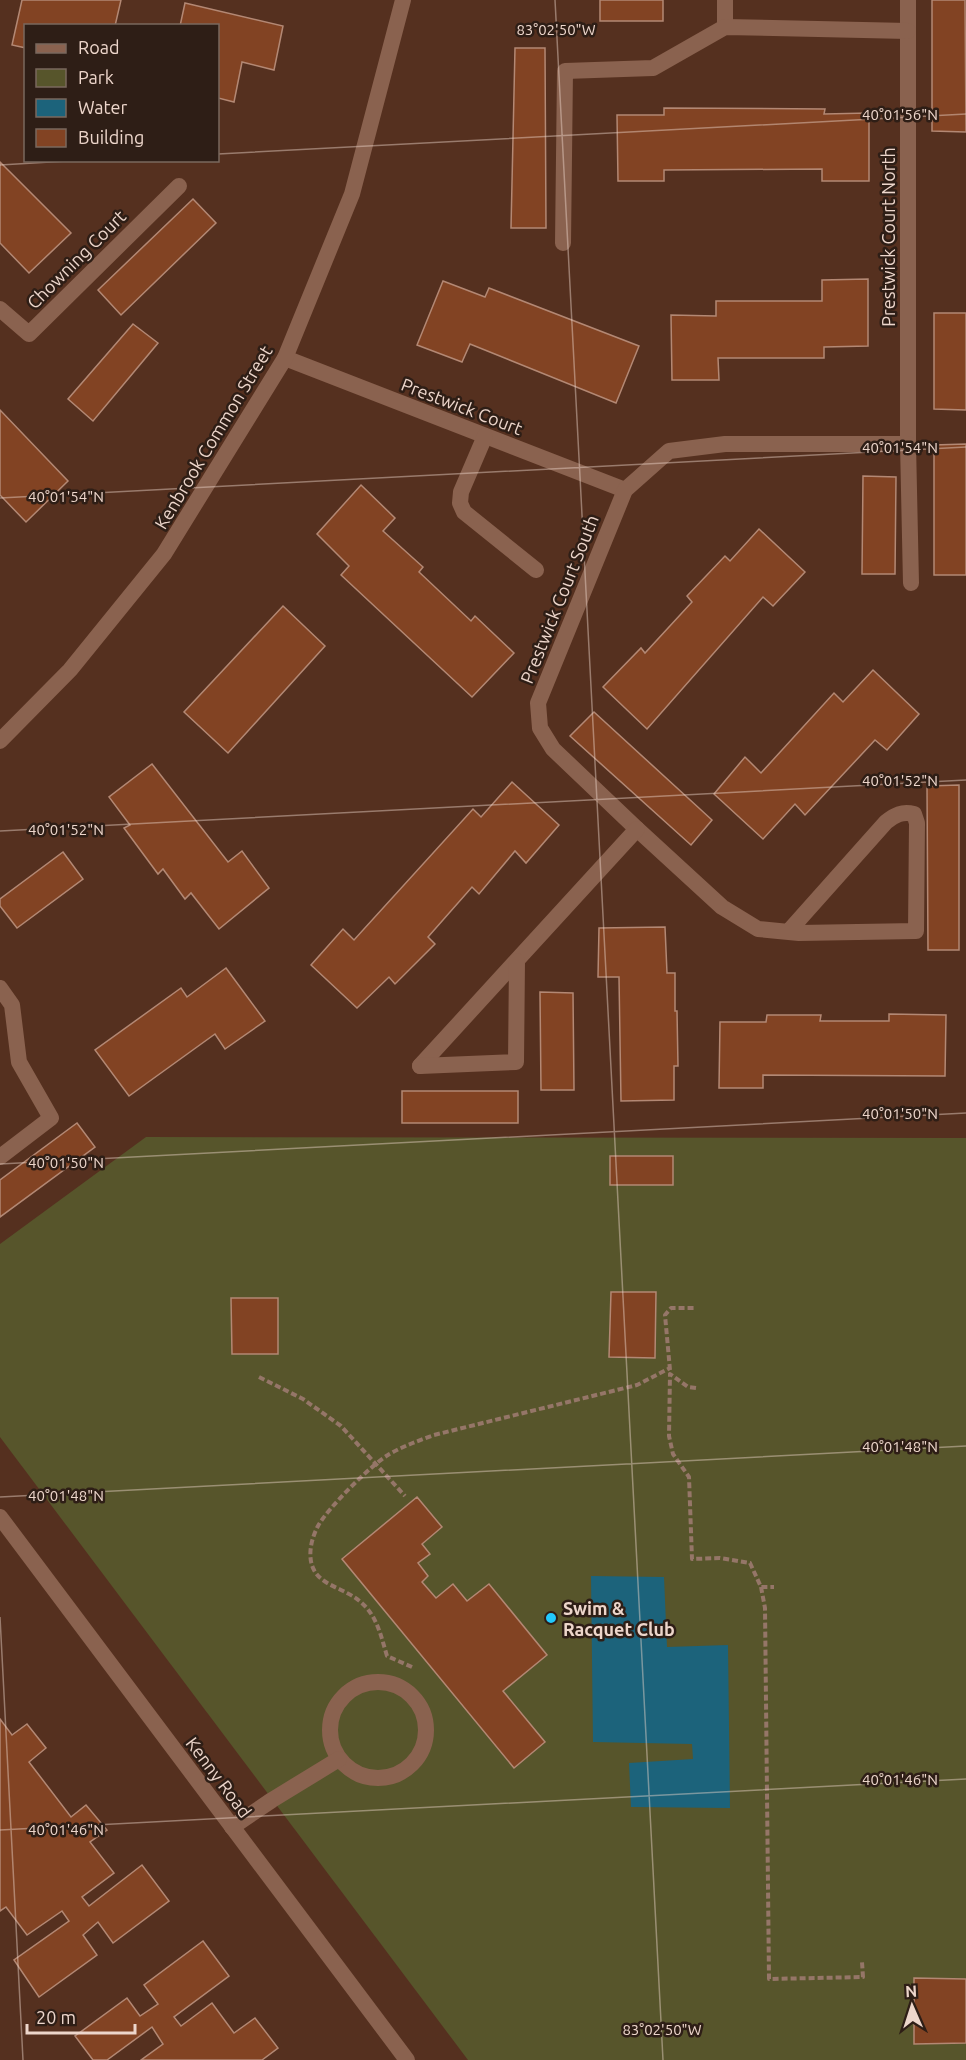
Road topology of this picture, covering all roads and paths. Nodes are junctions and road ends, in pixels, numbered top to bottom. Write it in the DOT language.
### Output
graph roads {
  1 [pos="403,0"];
  2 [pos="725,0"];
  3 [pos="909,0"];
  4 [pos="726,27"];
  5 [pos="908,31"];
  6 [pos="178,186"];
  7 [pos="563,243"];
  8 [pos="0,309"];
  9 [pos="285,358"];
  10 [pos="485,436"];
  11 [pos="908,444"];
  12 [pos="625,490"];
  13 [pos="536,570"];
  14 [pos="911,583"];
  15 [pos="0,741"];
  16 [pos="637,830"];
  17 [pos="788,932"];
  18 [pos="517,961"];
  19 [pos="0,988"];
  20 [pos="0,1157"];
  21 [pos="696,1308"];
  22 [pos="670,1371"];
  23 [pos="259,1377"];
  24 [pos="696,1388"];
  25 [pos="376,1464"];
  26 [pos="405,1496"];
  27 [pos="0,1517"];
  28 [pos="761,1587"];
  29 [pos="774,1587"];
  30 [pos="412,1667"];
  31 [pos="339,1759"];
  32 [pos="232,1827"];
  33 [pos="862,1962"];
  34 [pos="407,2060"];
  1 -- 9 [label="street, Kenbrook Common Street"];
  2 -- 4 [label="street"];
  3 -- 5 [label="street, Prestwick Court North"];
  4 -- 5 [label="street"];
  4 -- 7 [label="street"];
  5 -- 11 [label="street, Prestwick Court North"];
  6 -- 8 [label="street, Chowning Court"];
  9 -- 10 [label="street, Prestwick Court"];
  9 -- 15 [label="street, Kenbrook Common Street"];
  10 -- 12 [label="street, Prestwick Court"];
  10 -- 13 [label="street"];
  11 -- 12 [label="street"];
  11 -- 14 [label="street, Prestwick Court North"];
  12 -- 16 [label="street, Prestwick Court South"];
  16 -- 17 [label="street, Prestwick Court South"];
  16 -- 18 [label="street"];
  17 -- 17 [label="street, Prestwick Court South"];
  18 -- 18 [label="street"];
  19 -- 20 [label="street"];
  21 -- 22 [label="path"];
  22 -- 24 [label="path"];
  22 -- 25 [label="path"];
  22 -- 28 [label="path"];
  23 -- 25 [label="path"];
  25 -- 26 [label="path"];
  25 -- 30 [label="path"];
  27 -- 32 [label="street, Kenny Road"];
  28 -- 29 [label="path"];
  28 -- 33 [label="path"];
  31 -- 31 [label="street"];
  31 -- 32 [label="street"];
  32 -- 34 [label="street, Kenny Road"];
}
